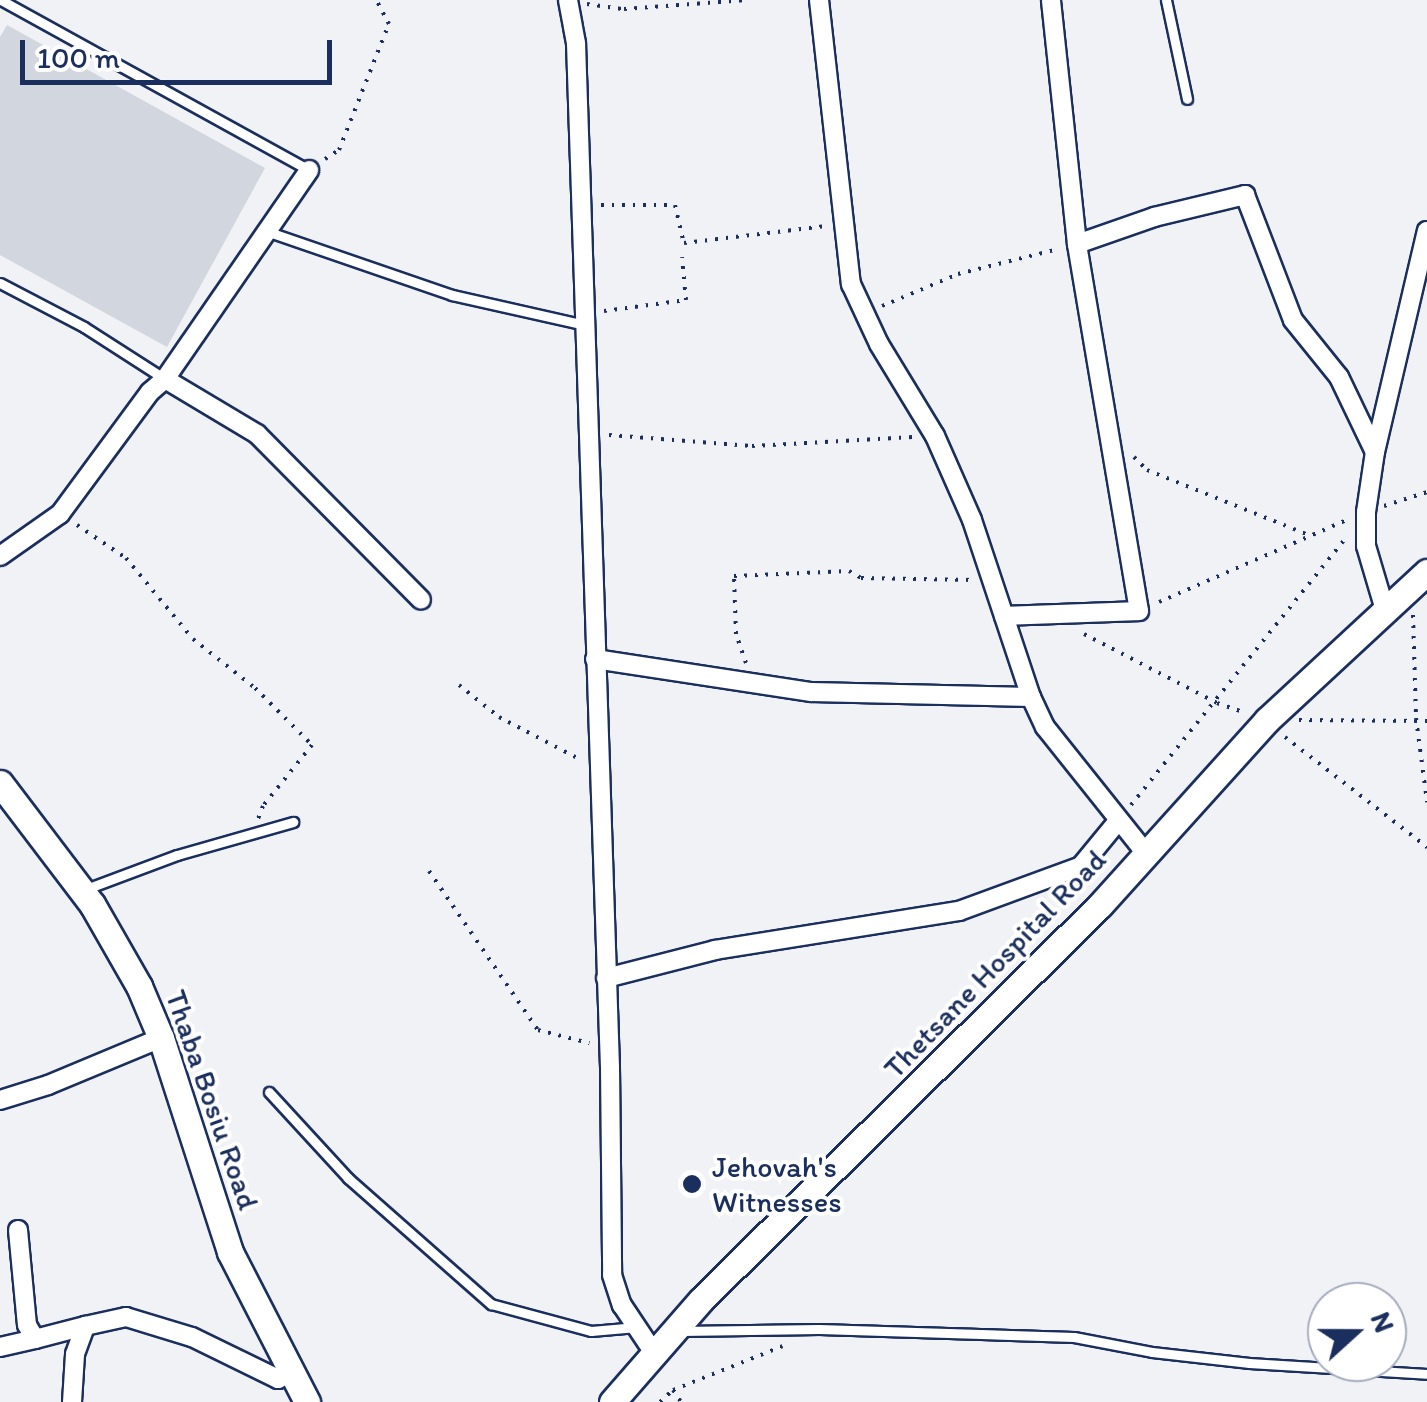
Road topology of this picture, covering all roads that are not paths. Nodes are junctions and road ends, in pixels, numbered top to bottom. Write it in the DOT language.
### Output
graph roads {
  1 [pos="1,0"];
  2 [pos="819,0"];
  3 [pos="1051,0"];
  4 [pos="1166,0"];
  5 [pos="568,1"];
  6 [pos="1186,99"];
  7 [pos="309,170"];
  8 [pos="266,231"];
  9 [pos="1427,231"];
  10 [pos="1077,244"];
  11 [pos="0,283"];
  12 [pos="585,319"];
  13 [pos="165,380"];
  14 [pos="1375,452"];
  15 [pos="0,556"];
  16 [pos="1420,579"];
  17 [pos="421,600"];
  18 [pos="1384,610"];
  19 [pos="1004,616"];
  20 [pos="595,659"];
  21 [pos="1031,697"];
  22 [pos="0,782"];
  23 [pos="1118,821"];
  24 [pos="293,822"];
  25 [pos="1147,855"];
  26 [pos="81,892"];
  27 [pos="606,978"];
  28 [pos="161,1038"];
  29 [pos="269,1092"];
  30 [pos="0,1100"];
  31 [pos="18,1230"];
  32 [pos="85,1326"];
  33 [pos="637,1327"];
  34 [pos="674,1331"];
  35 [pos="36,1340"];
  36 [pos="0,1347"];
  37 [pos="654,1353"];
  38 [pos="289,1371"];
  39 [pos="1427,1374"];
  40 [pos="72,1402"];
  41 [pos="306,1402"];
  42 [pos="612,1402"];
  1 -- 7 [label="lane"];
  2 -- 19 [label="street"];
  3 -- 10 [label="street"];
  4 -- 6 [label="lane"];
  5 -- 12 [label="street"];
  7 -- 8 [label="street"];
  8 -- 12 [label="lane"];
  8 -- 13 [label="street"];
  9 -- 14 [label="street"];
  10 -- 14 [label="street"];
  10 -- 19 [label="street"];
  11 -- 13 [label="lane"];
  12 -- 20 [label="street"];
  13 -- 15 [label="street"];
  13 -- 17 [label="street"];
  14 -- 18 [label="street"];
  16 -- 18 [label="main road, Thetsane Hospital Road"];
  18 -- 25 [label="main road, Thetsane Hospital Road"];
  19 -- 21 [label="street"];
  20 -- 21 [label="street"];
  20 -- 27 [label="street"];
  21 -- 23 [label="street"];
  22 -- 26 [label="main road, Thaba Bosiu Road"];
  23 -- 25 [label="street"];
  23 -- 27 [label="street"];
  24 -- 26 [label="lane"];
  25 -- 34 [label="main road, Thetsane Hospital Road"];
  26 -- 28 [label="main road, Thaba Bosiu Road"];
  27 -- 33 [label="street"];
  28 -- 30 [label="street"];
  28 -- 38 [label="main road, Thaba Bosiu Road"];
  29 -- 33 [label="lane"];
  31 -- 35 [label="street"];
  32 -- 35 [label="street"];
  32 -- 38 [label="street"];
  32 -- 40 [label="street"];
  33 -- 37 [label="street"];
  34 -- 37 [label="main road, Thetsane Hospital Road"];
  34 -- 39 [label="lane"];
  35 -- 36 [label="street"];
  37 -- 42 [label="main road, Thetsane Hospital Road"];
  38 -- 41 [label="main road, Thaba Bosiu Road"];
}
